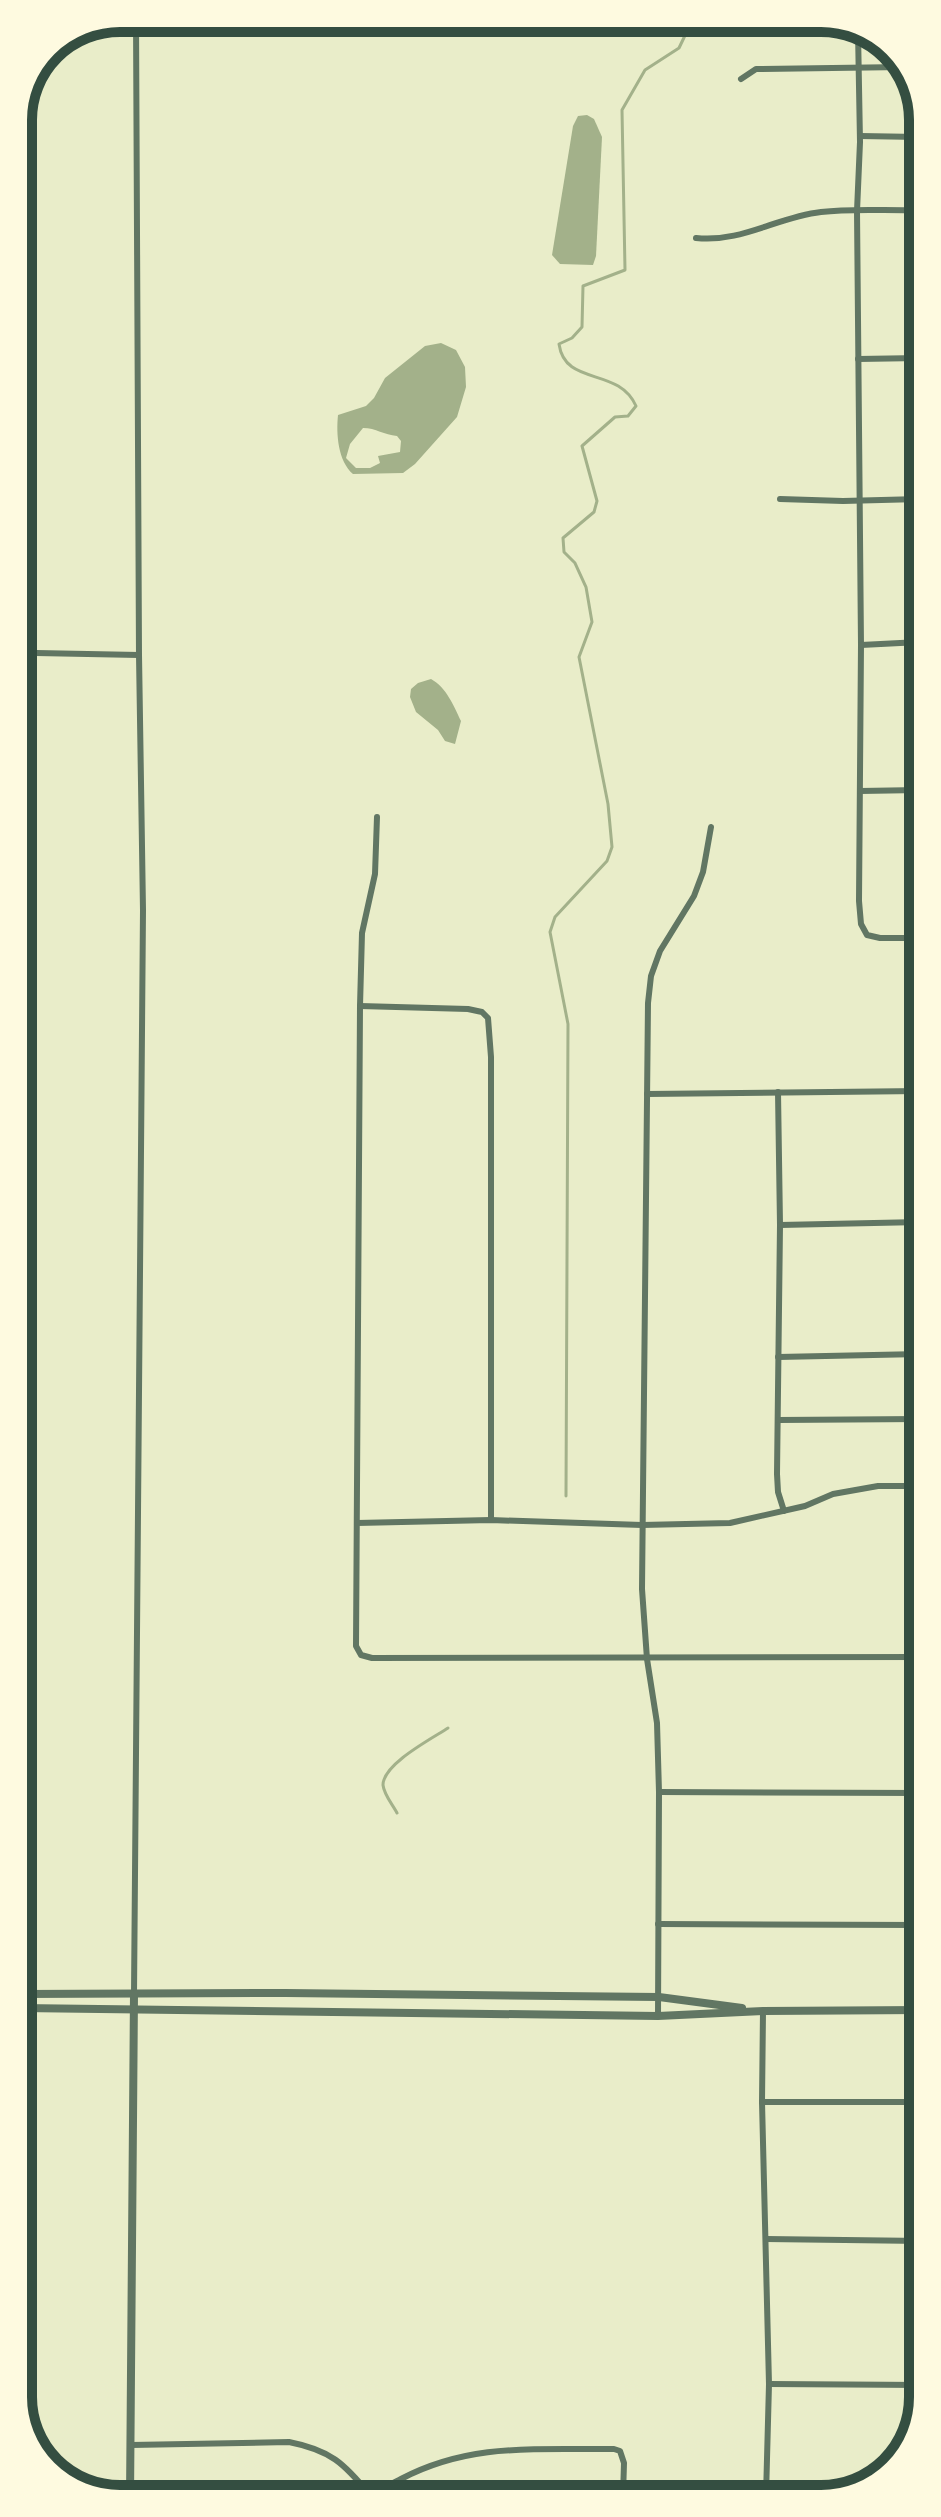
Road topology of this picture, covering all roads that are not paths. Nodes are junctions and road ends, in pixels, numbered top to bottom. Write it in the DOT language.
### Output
graph roads {
  1 [pos="136,32"];
  2 [pos="858,40"];
  3 [pos="891,67"];
  4 [pos="858,68"];
  5 [pos="741,79"];
  6 [pos="860,136"];
  7 [pos="909,137"];
  8 [pos="909,210"];
  9 [pos="857,211"];
  10 [pos="696,238"];
  11 [pos="909,358"];
  12 [pos="858,359"];
  13 [pos="780,499"];
  14 [pos="909,499"];
  15 [pos="859,500"];
  16 [pos="909,643"];
  17 [pos="861,645"];
  18 [pos="36,653"];
  19 [pos="139,655"];
  20 [pos="909,790"];
  21 [pos="860,791"];
  22 [pos="377,817"];
  23 [pos="711,827"];
  24 [pos="909,938"];
  25 [pos="360,1006"];
  26 [pos="909,1091"];
  27 [pos="778,1092"];
  28 [pos="647,1094"];
  29 [pos="909,1222"];
  30 [pos="780,1225"];
  31 [pos="909,1354"];
  32 [pos="778,1357"];
  33 [pos="909,1419"];
  34 [pos="778,1420"];
  35 [pos="909,1486"];
  36 [pos="784,1511"];
  37 [pos="491,1520"];
  38 [pos="357,1523"];
  39 [pos="642,1525"];
  40 [pos="909,1657"];
  41 [pos="647,1659"];
  42 [pos="659,1792"];
  43 [pos="909,1793"];
  44 [pos="658,1924"];
  45 [pos="909,1925"];
  46 [pos="32,1994"];
  47 [pos="134,1994"];
  48 [pos="394,1994"];
  49 [pos="530,1996"];
  50 [pos="659,1997"];
  51 [pos="32,2008"];
  52 [pos="909,2010"];
  53 [pos="134,2011"];
  54 [pos="763,2011"];
  55 [pos="395,2012"];
  56 [pos="420,2012"];
  57 [pos="658,2016"];
  58 [pos="762,2102"];
  59 [pos="909,2102"];
  60 [pos="766,2239"];
  61 [pos="909,2241"];
  62 [pos="769,2384"];
  63 [pos="909,2385"];
  64 [pos="131,2445"];
  65 [pos="130,2485"];
  66 [pos="359,2485"];
  67 [pos="391,2485"];
  68 [pos="623,2485"];
  69 [pos="766,2485"];
  1 -- 19 [label="street"];
  2 -- 4 [label="street"];
  3 -- 4 [label="street"];
  4 -- 5 [label="street"];
  4 -- 6 [label="street"];
  6 -- 7 [label="street"];
  6 -- 9 [label="street"];
  8 -- 9 [label="street"];
  9 -- 10 [label="street"];
  9 -- 12 [label="street"];
  11 -- 12 [label="street"];
  12 -- 15 [label="street"];
  13 -- 15 [label="street"];
  14 -- 15 [label="street"];
  15 -- 17 [label="street"];
  16 -- 17 [label="street"];
  17 -- 21 [label="street"];
  18 -- 19 [label="street"];
  19 -- 47 [label="street"];
  20 -- 21 [label="street"];
  21 -- 24 [label="street"];
  22 -- 25 [label="street"];
  23 -- 28 [label="street"];
  25 -- 37 [label="street"];
  25 -- 38 [label="street"];
  26 -- 27 [label="street"];
  27 -- 28 [label="street"];
  27 -- 30 [label="street"];
  28 -- 39 [label="street"];
  29 -- 30 [label="street"];
  30 -- 32 [label="street"];
  31 -- 32 [label="street"];
  32 -- 34 [label="street"];
  33 -- 34 [label="street"];
  34 -- 36 [label="street"];
  35 -- 36 [label="street"];
  36 -- 39 [label="street"];
  37 -- 38 [label="street"];
  37 -- 39 [label="street"];
  38 -- 41 [label="street"];
  39 -- 41 [label="street"];
  40 -- 41 [label="street"];
  41 -- 42 [label="street"];
  42 -- 43 [label="street"];
  42 -- 44 [label="street"];
  44 -- 45 [label="street"];
  44 -- 50 [label="street"];
  46 -- 47 [label="street"];
  47 -- 48 [label="street"];
  47 -- 53 [label="street"];
  48 -- 49 [label="street"];
  48 -- 55 [label="street"];
  49 -- 50 [label="street"];
  49 -- 56 [label="street"];
  50 -- 54 [label="street"];
  50 -- 57 [label="street"];
  51 -- 53 [label="street"];
  52 -- 54 [label="street"];
  53 -- 55 [label="street"];
  53 -- 64 [label="street"];
  54 -- 57 [label="street"];
  54 -- 58 [label="street"];
  55 -- 56 [label="street"];
  56 -- 57 [label="street"];
  58 -- 59 [label="street"];
  58 -- 60 [label="street"];
  60 -- 61 [label="street"];
  60 -- 62 [label="street"];
  62 -- 63 [label="street"];
  62 -- 69 [label="street"];
  64 -- 65 [label="street"];
  64 -- 66 [label="street"];
  67 -- 68 [label="street"];
}
